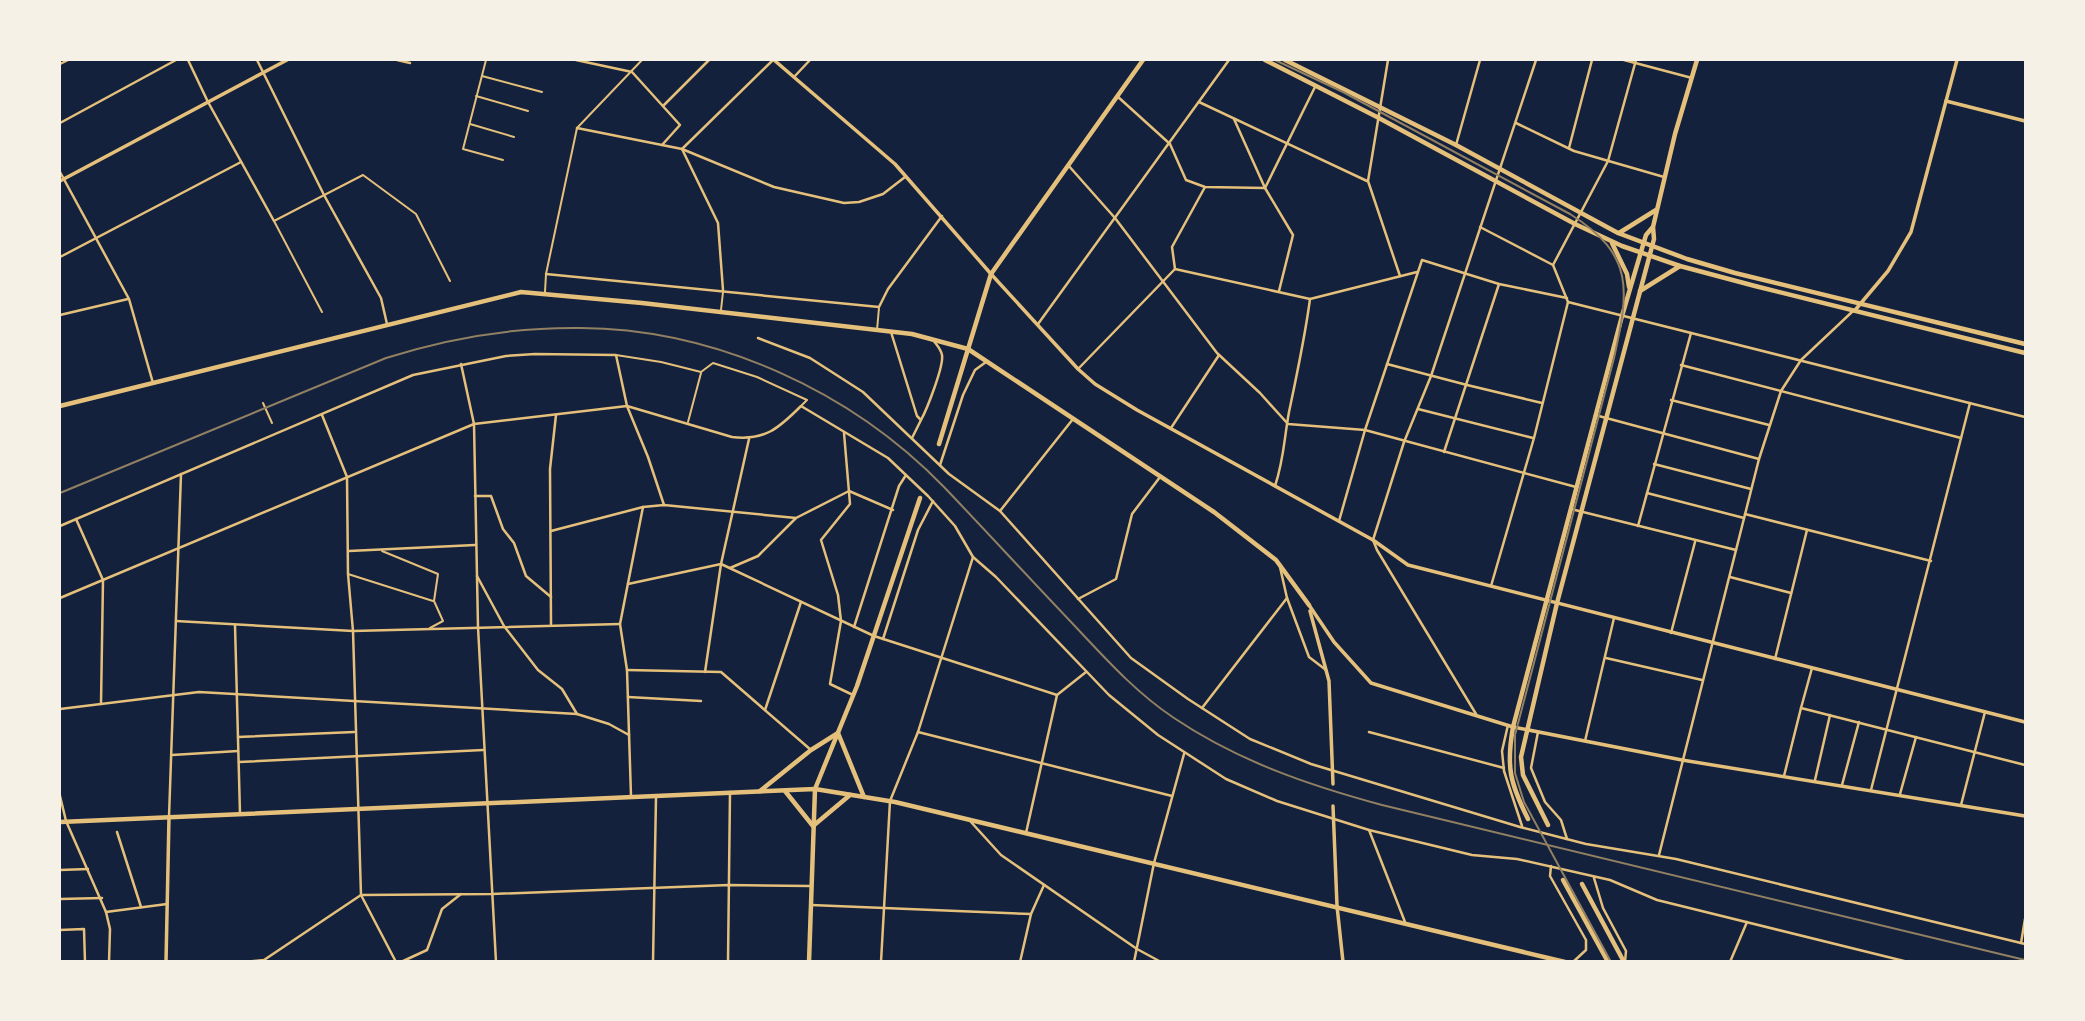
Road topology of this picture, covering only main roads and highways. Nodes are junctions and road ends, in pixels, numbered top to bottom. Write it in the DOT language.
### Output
graph roads {
  1 [pos="1143,60"];
  2 [pos="1265,60"];
  3 [pos="1286,60"];
  4 [pos="1697,60"];
  5 [pos="1656,209"];
  6 [pos="1653,227"];
  7 [pos="1618,233"];
  8 [pos="1609,240"];
  9 [pos="1643,244"];
  10 [pos="1652,247"];
  11 [pos="1640,253"];
  12 [pos="1649,256"];
  13 [pos="1680,266"];
  14 [pos="1629,290"];
  15 [pos="1640,291"];
  16 [pos="2025,344"];
  17 [pos="968,349"];
  18 [pos="2025,353"];
  19 [pos="60,406"];
  20 [pos="939,444"];
  21 [pos="920,498"];
  22 [pos="1309,606"];
  23 [pos="838,733"];
  24 [pos="815,789"];
  25 [pos="784,790"];
  26 [pos="759,791"];
  27 [pos="851,795"];
  28 [pos="864,797"];
  29 [pos="1528,819"];
  30 [pos="63,822"];
  31 [pos="1548,825"];
  32 [pos="813,826"];
  33 [pos="1563,880"];
  34 [pos="1582,884"];
  35 [pos="809,961"];
  36 [pos="1565,961"];
  37 [pos="1608,961"];
  38 [pos="1625,961"];
  1 -- 17 [label="main road"];
  2 -- 8 [label="main road"];
  3 -- 7 [label="main road"];
  4 -- 5 [label="main road"];
  5 -- 6 [label="main road"];
  5 -- 7 [label="main road"];
  6 -- 9 [label="main road"];
  6 -- 10 [label="main road"];
  7 -- 9 [label="main road"];
  8 -- 11 [label="main road"];
  8 -- 14 [label="main road"];
  9 -- 10 [label="main road"];
  9 -- 11 [label="main road"];
  10 -- 12 [label="main road"];
  10 -- 16 [label="main road"];
  11 -- 12 [label="main road"];
  11 -- 14 [label="main road"];
  12 -- 13 [label="main road"];
  12 -- 15 [label="main road"];
  13 -- 15 [label="main road"];
  13 -- 18 [label="main road"];
  14 -- 29 [label="main road"];
  15 -- 31 [label="main road"];
  17 -- 19 [label="main road"];
  17 -- 20 [label="main road"];
  17 -- 22 [label="main road"];
  21 -- 23 [label="main road"];
  23 -- 24 [label="main road"];
  23 -- 26 [label="main road"];
  23 -- 28 [label="main road"];
  24 -- 25 [label="main road"];
  24 -- 27 [label="main road"];
  24 -- 32 [label="main road"];
  25 -- 26 [label="main road"];
  25 -- 32 [label="main road"];
  26 -- 30 [label="main road"];
  27 -- 28 [label="main road"];
  27 -- 32 [label="main road"];
  28 -- 36 [label="main road"];
  32 -- 35 [label="main road"];
  33 -- 37 [label="main road"];
  34 -- 38 [label="main road"];
}
